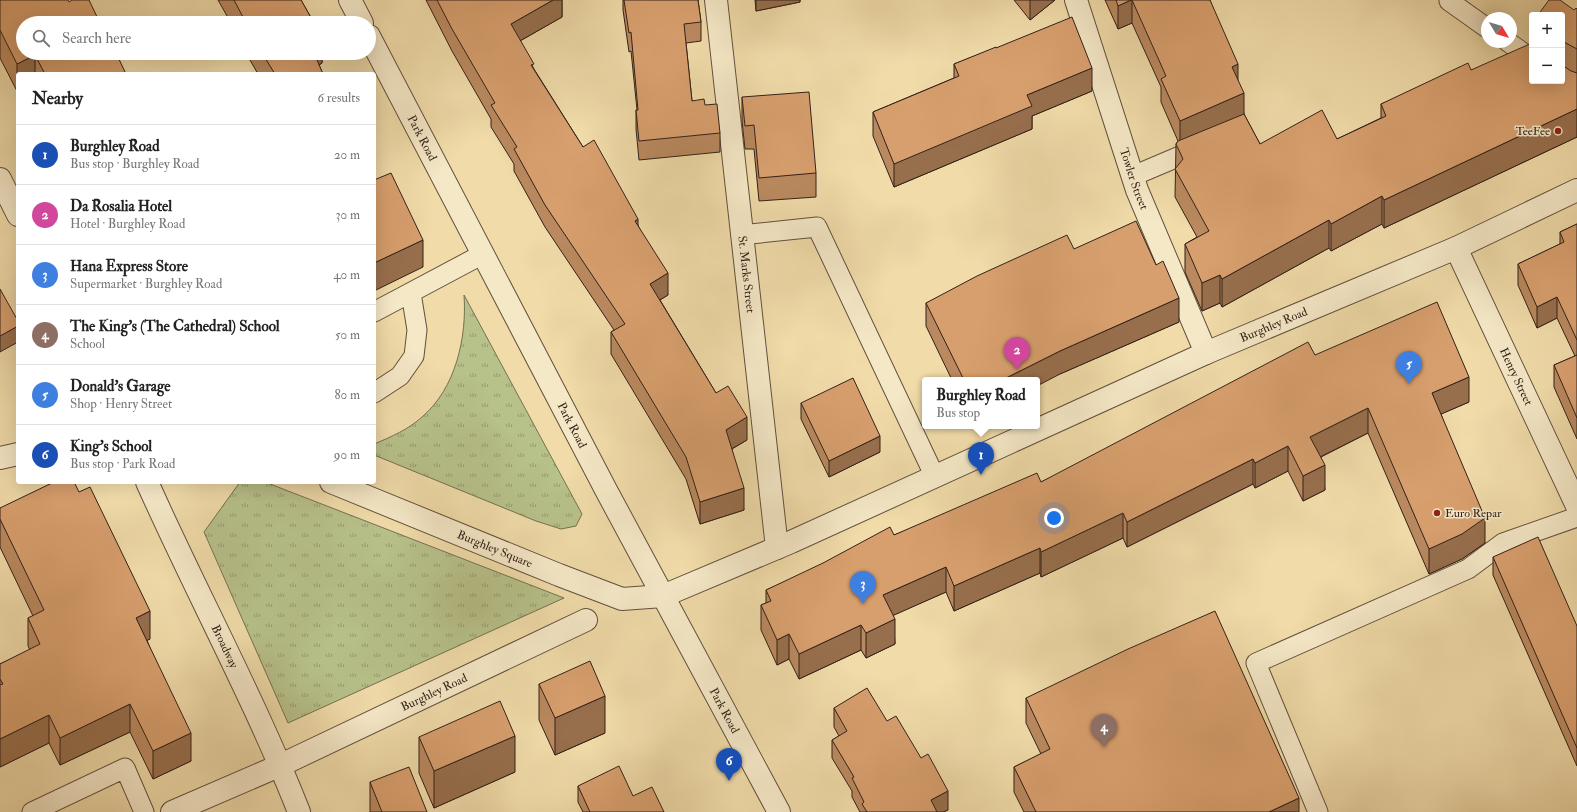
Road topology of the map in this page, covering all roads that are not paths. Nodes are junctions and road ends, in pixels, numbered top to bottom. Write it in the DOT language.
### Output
graph roads {
  1 [pos="350,0"];
  2 [pos="716,0"];
  3 [pos="1076,0"];
  4 [pos="1449,1"];
  5 [pos="358,16"];
  6 [pos="1481,24"];
  7 [pos="1516,48"];
  8 [pos="376,49"];
  9 [pos="1529,57"];
  10 [pos="1213,142"];
  11 [pos="1132,176"];
  12 [pos="0,178"];
  13 [pos="1577,190"];
  14 [pos="16,211"];
  15 [pos="741,235"];
  16 [pos="1456,248"];
  17 [pos="483,254"];
  18 [pos="411,293"];
  19 [pos="376,311"];
  20 [pos="1206,353"];
  21 [pos="376,392"];
  22 [pos="1040,429"];
  23 [pos="1040,429"];
  24 [pos="16,454"];
  25 [pos="0,458"];
  26 [pos="935,477"];
  27 [pos="148,484"];
  28 [pos="336,484"];
  29 [pos="1577,506"];
  30 [pos="1577,517"];
  31 [pos="777,548"];
  32 [pos="663,596"];
  33 [pos="586,620"];
  34 [pos="281,765"];
  35 [pos="32,812"];
  36 [pos="144,812"];
  37 [pos="172,812"];
  38 [pos="299,812"];
  39 [pos="779,812"];
  40 [pos="1318,812"];
  1 -- 5 [label="street"];
  2 -- 15 [label="street, St. Marks Street"];
  3 -- 11 [label="street, Towler Street"];
  4 -- 6 [label="lane"];
  7 -- 9 [label="lane"];
  8 -- 17 [label="street, Park Road"];
  10 -- 11 [label="lane"];
  11 -- 20 [label="street, Towler Street"];
  12 -- 14 [label="street"];
  13 -- 16 [label="street, Burghley Road"];
  15 -- 26 [label="lane"];
  15 -- 31 [label="street, St. Marks Street"];
  16 -- 20 [label="street, Burghley Road"];
  16 -- 29 [label="street, Henry Street"];
  17 -- 18 [label="lane"];
  17 -- 32 [label="street, Park Road"];
  18 -- 19 [label="lane"];
  18 -- 21 [label="lane"];
  20 -- 22 [label="street, Burghley Road"];
  23 -- 26 [label="street, Burghley Road"];
  24 -- 25 [label="street"];
  26 -- 31 [label="street, Burghley Road"];
  27 -- 34 [label="street, Broadway"];
  28 -- 32 [label="street, Burghley Square"];
  30 -- 40 [label="lane"];
  31 -- 32 [label="street, Burghley Road"];
  32 -- 39 [label="street, Park Road"];
  33 -- 34 [label="street, Burghley Road"];
  34 -- 37 [label="street, Burghley Road"];
  34 -- 38 [label="street, Broadway"];
  35 -- 36 [label="lane"];
}
